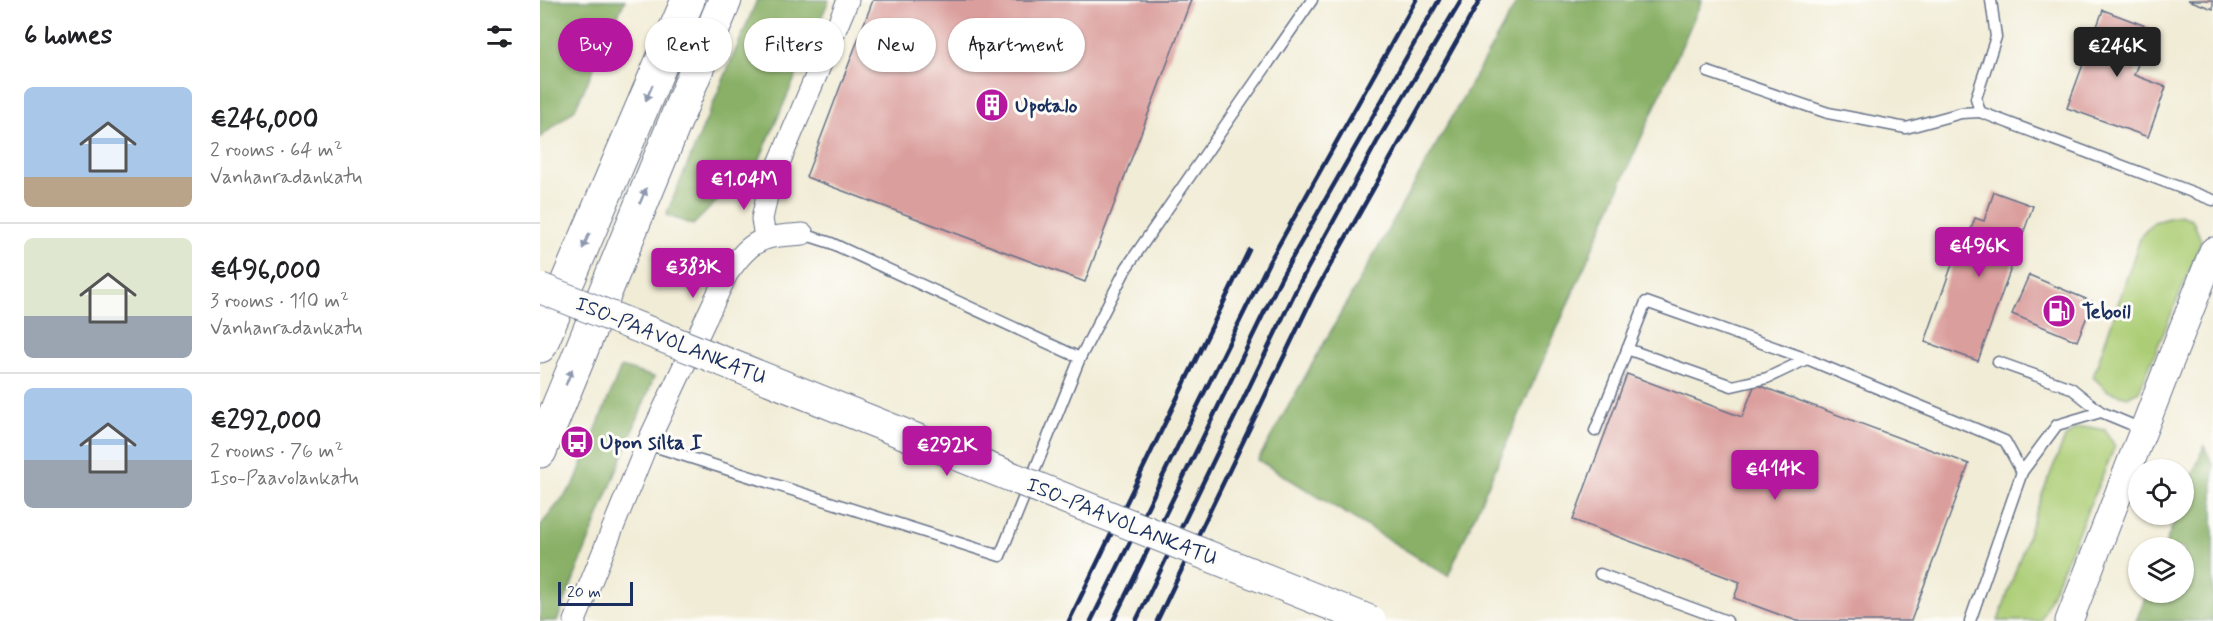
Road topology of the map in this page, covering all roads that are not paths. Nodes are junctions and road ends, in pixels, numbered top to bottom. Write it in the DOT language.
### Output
graph roads {
  1 [pos="688,0"];
  2 [pos="725,0"];
  3 [pos="848,0"];
  4 [pos="1312,0"];
  5 [pos="1991,0"];
  6 [pos="1708,72"];
  7 [pos="1980,112"];
  8 [pos="2213,200"];
  9 [pos="804,234"];
  10 [pos="765,237"];
  11 [pos="2213,250"];
  12 [pos="540,288"];
  13 [pos="540,346"];
  14 [pos="1627,349"];
  15 [pos="1080,358"];
  16 [pos="1807,358"];
  17 [pos="1998,362"];
  18 [pos="2101,412"];
  19 [pos="2142,429"];
  20 [pos="1595,431"];
  21 [pos="647,444"];
  22 [pos="540,451"];
  23 [pos="2022,472"];
  24 [pos="1600,574"];
  25 [pos="575,621"];
  26 [pos="1371,621"];
  27 [pos="1727,621"];
  28 [pos="1970,621"];
  29 [pos="2069,621"];
  1 -- 13 [label="main road, one-way"];
  22 -- 2 [label="main road, one-way"];
  3 -- 10 [label="street"];
  4 -- 15 [label="lane"];
  5 -- 7 [label="lane"];
  6 -- 7 [label="lane"];
  7 -- 8 [label="lane"];
  9 -- 10 [label="street"];
  9 -- 15 [label="lane"];
  10 -- 21 [label="street"];
  11 -- 19 [label="street"];
  12 -- 26 [label="main road, ISO-PAAVOLANKATU, bridge"];
  14 -- 16 [label="lane"];
  14 -- 16 [label="lane"];
  14 -- 20 [label="lane"];
  15 -- 21 [label="lane"];
  16 -- 23 [label="lane"];
  17 -- 18 [label="lane"];
  18 -- 19 [label="lane"];
  18 -- 23 [label="lane"];
  19 -- 29 [label="street"];
  21 -- 25 [label="street"];
  23 -- 28 [label="lane"];
  24 -- 27 [label="lane"];
}
